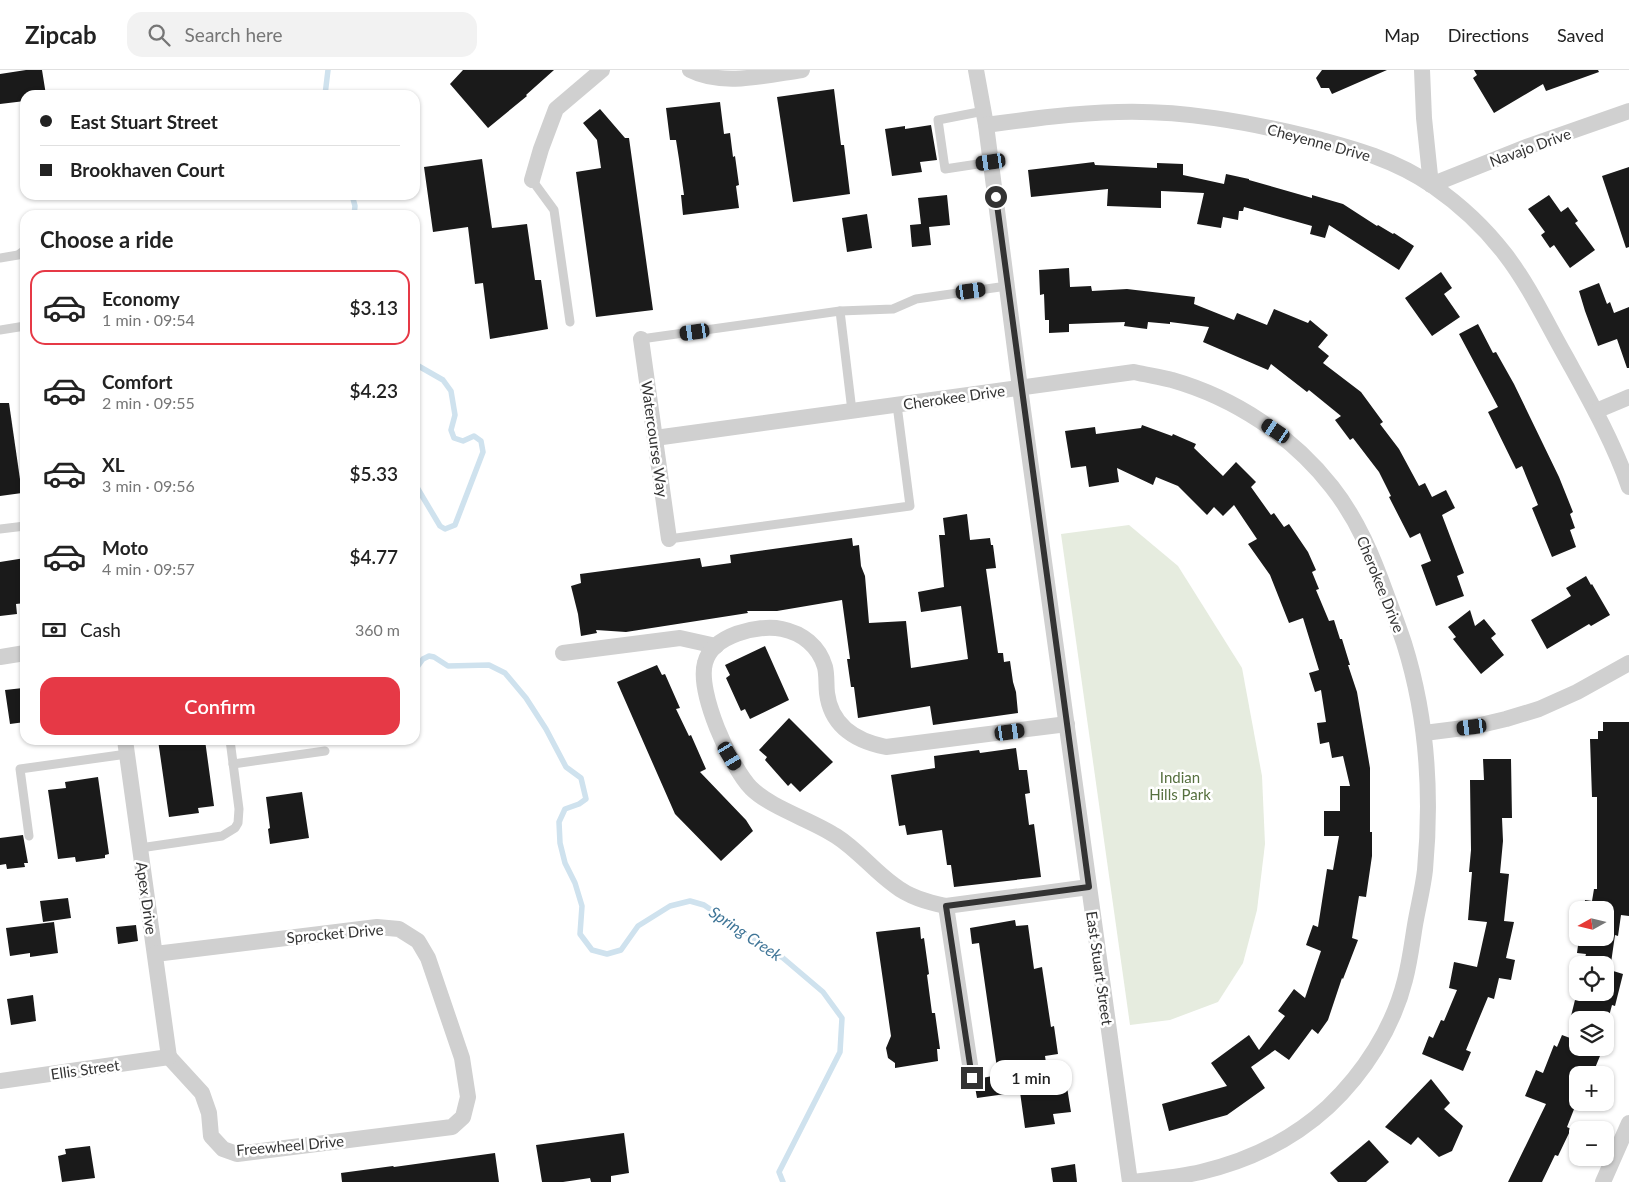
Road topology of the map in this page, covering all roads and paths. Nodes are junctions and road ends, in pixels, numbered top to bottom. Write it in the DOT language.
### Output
graph roads {
  1 [pos="602,70"];
  2 [pos="690,70"];
  3 [pos="802,70"];
  4 [pos="976,70"];
  5 [pos="1422,70"];
  6 [pos="1629,111"];
  7 [pos="985,118"];
  8 [pos="991,162"];
  9 [pos="532,180"];
  10 [pos="1431,184"];
  11 [pos="20,254"];
  12 [pos="0,258"];
  13 [pos="1007,286"];
  14 [pos="840,311"];
  15 [pos="570,322"];
  16 [pos="20,327"];
  17 [pos="0,330"];
  18 [pos="641,339"];
  19 [pos="1020,388"];
  20 [pos="1629,397"];
  21 [pos="896,405"];
  22 [pos="852,411"];
  23 [pos="1596,411"];
  24 [pos="655,438"];
  25 [pos="1629,487"];
  26 [pos="20,527"];
  27 [pos="0,529"];
  28 [pos="669,540"];
  29 [pos="716,646"];
  30 [pos="563,653"];
  31 [pos="20,654"];
  32 [pos="0,657"];
  33 [pos="1629,663"];
  34 [pos="1067,724"];
  35 [pos="1424,733"];
  36 [pos="231,745"];
  37 [pos="126,747"];
  38 [pos="325,751"];
  39 [pos="233,764"];
  40 [pos="29,836"];
  41 [pos="140,848"];
  42 [pos="1089,887"];
  43 [pos="946,906"];
  44 [pos="155,954"];
  45 [pos="169,1056"];
  46 [pos="972,1078"];
  47 [pos="0,1081"];
  48 [pos="463,1117"];
  49 [pos="1629,1123"];
  50 [pos="1130,1182"];
  51 [pos="1134,1182"];
  52 [pos="1603,1182"];
  1 -- 9 [label="street"];
  2 -- 3 [label="street"];
  4 -- 7 [label="street, East Stuart Street"];
  5 -- 10 [label="street"];
  6 -- 10 [label="street, Navajo Drive"];
  7 -- 8 [label="street, East Stuart Street"];
  7 -- 8 [label="lane"];
  7 -- 10 [label="street, Cheyenne Drive"];
  8 -- 13 [label="street, East Stuart Street"];
  9 -- 15 [label="lane"];
  10 -- 23 [label="street, Cheyenne Drive"];
  11 -- 12 [label="lane"];
  13 -- 14 [label="lane"];
  13 -- 19 [label="street, East Stuart Street"];
  14 -- 18 [label="lane"];
  14 -- 22 [label="lane"];
  16 -- 17 [label="lane"];
  18 -- 24 [label="street, Watercourse Way"];
  19 -- 21 [label="street, Cherokee Drive"];
  19 -- 34 [label="street, East Stuart Street"];
  19 -- 35 [label="street, Cherokee Drive"];
  20 -- 23 [label="street"];
  21 -- 22 [label="street, Cherokee Drive"];
  21 -- 28 [label="lane"];
  22 -- 24 [label="street, Cherokee Drive"];
  23 -- 25 [label="street, Cheyenne Drive"];
  24 -- 28 [label="street, Watercourse Way"];
  26 -- 27 [label="lane"];
  29 -- 30 [label="street"];
  29 -- 34 [label="street"];
  29 -- 43 [label="street"];
  31 -- 32 [label="street"];
  33 -- 35 [label="street"];
  34 -- 42 [label="street, East Stuart Street"];
  35 -- 51 [label="street, Cherokee Drive"];
  36 -- 39 [label="lane"];
  37 -- 40 [label="lane"];
  37 -- 41 [label="street, Apex Drive"];
  38 -- 39 [label="lane"];
  39 -- 41 [label="lane"];
  41 -- 44 [label="street, Apex Drive"];
  42 -- 43 [label="street"];
  42 -- 50 [label="street, East Stuart Street"];
  43 -- 46 [label="street"];
  44 -- 45 [label="street, Apex Drive"];
  44 -- 48 [label="street, Sprocket Drive"];
  45 -- 47 [label="street, Ellis Street"];
  45 -- 48 [label="street, Freewheel Drive"];
  49 -- 52 [label="street"];
}
